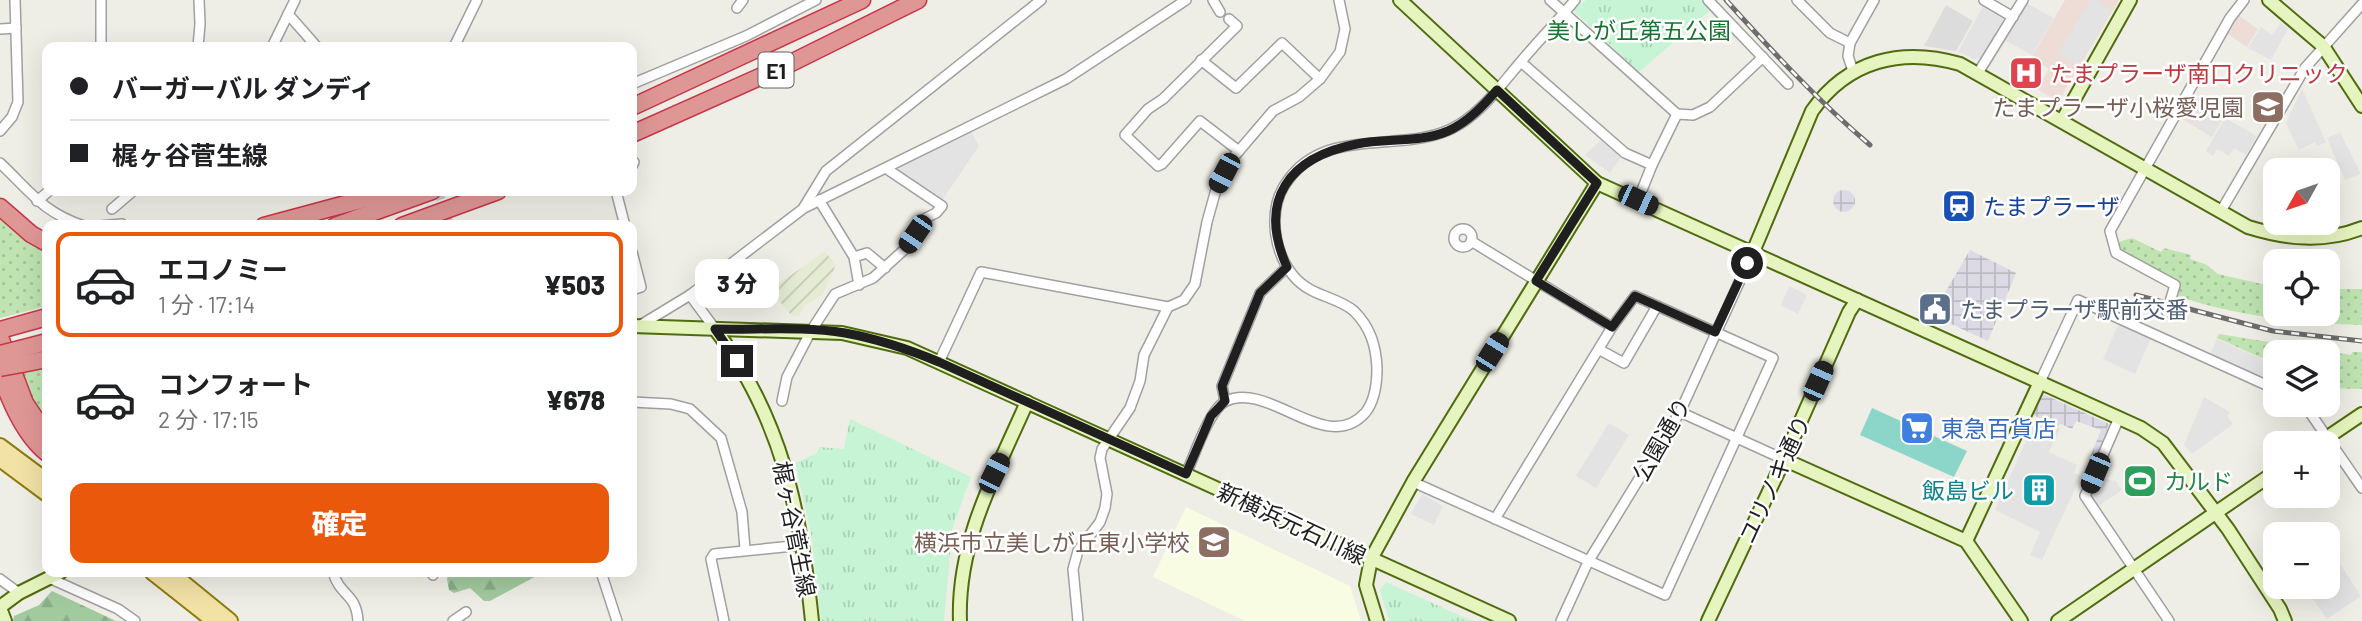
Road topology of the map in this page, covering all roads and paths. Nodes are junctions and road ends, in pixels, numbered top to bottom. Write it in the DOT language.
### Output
graph roads {
  1 [pos="15,0"];
  2 [pos="101,0"];
  3 [pos="199,0"];
  4 [pos="295,0"];
  5 [pos="477,0"];
  6 [pos="816,0"];
  7 [pos="862,0"];
  8 [pos="918,0"];
  9 [pos="1041,0"];
  10 [pos="1186,0"];
  11 [pos="1213,0"];
  12 [pos="1339,0"];
  13 [pos="1400,0"];
  14 [pos="1550,0"];
  15 [pos="1575,0"];
  16 [pos="1708,0"];
  17 [pos="1797,0"];
  18 [pos="1874,0"];
  19 [pos="1984,0"];
  20 [pos="2023,0"];
  21 [pos="2130,0"];
  22 [pos="2244,0"];
  23 [pos="2269,0"];
  24 [pos="2362,4"];
  25 [pos="1220,12"];
  26 [pos="1564,13"];
  27 [pos="288,14"];
  28 [pos="2013,17"];
  29 [pos="1229,19"];
  30 [pos="16,28"];
  31 [pos="0,29"];
  32 [pos="101,42"];
  33 [pos="198,42"];
  34 [pos="274,42"];
  35 [pos="313,42"];
  36 [pos="456,42"];
  37 [pos="1850,44"];
  38 [pos="2323,46"];
  39 [pos="1763,57"];
  40 [pos="1201,60"];
  41 [pos="1521,62"];
  42 [pos="1853,71"];
  43 [pos="1978,73"];
  44 [pos="1320,79"];
  45 [pos="637,81"];
  46 [pos="1788,84"];
  47 [pos="1497,90"];
  48 [pos="637,105"];
  49 [pos="2362,106"];
  50 [pos="1677,114"];
  51 [pos="2062,121"];
  52 [pos="0,131"];
  53 [pos="637,132"];
  54 [pos="1238,152"];
  55 [pos="0,163"];
  56 [pos="1652,165"];
  57 [pos="2146,168"];
  58 [pos="887,169"];
  59 [pos="1597,183"];
  60 [pos="43,196"];
  61 [pos="127,196"];
  62 [pos="375,196"];
  63 [pos="418,196"];
  64 [pos="484,196"];
  65 [pos="493,196"];
  66 [pos="616,196"];
  67 [pos="819,200"];
  68 [pos="1638,200"];
  69 [pos="37,201"];
  70 [pos="0,207"];
  71 [pos="804,208"];
  72 [pos="112,209"];
  73 [pos="2221,211"];
  74 [pos="67,220"];
  75 [pos="286,220"];
  76 [pos="352,220"];
  77 [pos="418,220"];
  78 [pos="443,220"];
  79 [pos="623,220"];
  80 [pos="2362,228"];
  81 [pos="42,240"];
  82 [pos="1471,241"];
  83 [pos="1753,252"];
  84 [pos="855,257"];
  85 [pos="1287,267"];
  86 [pos="885,268"];
  87 [pos="637,271"];
  88 [pos="1536,281"];
  89 [pos="859,285"];
  90 [pos="637,288"];
  91 [pos="690,295"];
  92 [pos="1857,300"];
  93 [pos="1657,306"];
  94 [pos="1168,307"];
  95 [pos="2166,312"];
  96 [pos="42,319"];
  97 [pos="637,325"];
  98 [pos="637,326"];
  99 [pos="1612,327"];
  100 [pos="715,329"];
  101 [pos="811,331"];
  102 [pos="4,332"];
  103 [pos="1715,332"];
  104 [pos="42,345"];
  105 [pos="1600,350"];
  106 [pos="0,354"];
  107 [pos="21,356"];
  108 [pos="42,358"];
  109 [pos="939,362"];
  110 [pos="0,370"];
  111 [pos="2040,382"];
  112 [pos="2263,384"];
  113 [pos="782,401"];
  114 [pos="1225,401"];
  115 [pos="637,402"];
  116 [pos="1027,402"];
  117 [pos="1680,412"];
  118 [pos="2362,414"];
  119 [pos="2119,418"];
  120 [pos="42,428"];
  121 [pos="2336,431"];
  122 [pos="1737,437"];
  123 [pos="1109,439"];
  124 [pos="0,446"];
  125 [pos="42,447"];
  126 [pos="0,459"];
  127 [pos="1783,459"];
  128 [pos="2340,461"];
  129 [pos="1186,474"];
  130 [pos="42,477"];
  131 [pos="2263,480"];
  132 [pos="1413,482"];
  133 [pos="2362,488"];
  134 [pos="42,490"];
  135 [pos="2216,513"];
  136 [pos="1495,519"];
  137 [pos="1966,541"];
  138 [pos="803,545"];
  139 [pos="745,550"];
  140 [pos="1371,559"];
  141 [pos="1588,562"];
  142 [pos="2134,569"];
  143 [pos="51,577"];
  144 [pos="59,577"];
  145 [pos="158,577"];
  146 [pos="177,577"];
  147 [pos="334,577"];
  148 [pos="603,577"];
  149 [pos="0,579"];
  150 [pos="19,593"];
  151 [pos="0,607"];
  152 [pos="466,612"];
  153 [pos="2018,617"];
  154 [pos="456,620"];
  155 [pos="5,621"];
  156 [pos="135,621"];
  157 [pos="214,621"];
  158 [pos="230,621"];
  159 [pos="358,621"];
  160 [pos="617,621"];
  161 [pos="723,621"];
  162 [pos="812,621"];
  163 [pos="960,621"];
  164 [pos="1078,621"];
  165 [pos="1377,621"];
  166 [pos="1508,621"];
  167 [pos="1561,621"];
  168 [pos="1708,621"];
  169 [pos="2058,621"];
  170 [pos="2169,621"];
  171 [pos="2285,621"];
  1 -- 30 [label="street"];
  2 -- 32 [label="street"];
  3 -- 33 [label="street"];
  4 -- 27 [label="street"];
  5 -- 36 [label="street"];
  6 -- 45 [label="street"];
  7 -- 48 [label="highway, E1"];
  8 -- 53 [label="highway, E1"];
  9 -- 71 [label="street"];
  10 -- 58 [label="street"];
  11 -- 25 [label="street"];
  12 -- 44 [label="street"];
  13 -- 47 [label="street"];
  14 -- 26 [label="street"];
  15 -- 26 [label="street"];
  16 -- 39 [label="street"];
  17 -- 37 [label="street"];
  18 -- 37 [label="street"];
  19 -- 28 [label="street"];
  20 -- 28 [label="street"];
  21 -- 51 [label="street"];
  22 -- 57 [label="street"];
  23 -- 38 [label="street"];
  24 -- 38 [label="street"];
  26 -- 41 [label="street"];
  26 -- 50 [label="street"];
  27 -- 34 [label="street"];
  27 -- 35 [label="street"];
  28 -- 43 [label="street"];
  29 -- 40 [label="street"];
  30 -- 31 [label="street"];
  30 -- 52 [label="street"];
  37 -- 42 [label="street"];
  38 -- 49 [label="street"];
  38 -- 73 [label="street"];
  39 -- 46 [label="street"];
  39 -- 50 [label="street"];
  40 -- 44 [label="street"];
  40 -- 54 [label="street"];
  41 -- 47 [label="street"];
  41 -- 56 [label="street"];
  42 -- 43 [label="street"];
  42 -- 83 [label="street"];
  43 -- 51 [label="street"];
  44 -- 54 [label="street"];
  47 -- 59 [label="street"];
  47 -- 85 [label="street"];
  50 -- 56 [label="street"];
  51 -- 57 [label="street"];
  54 -- 94 [label="street"];
  55 -- 69 [label="street"];
  56 -- 68 [label="street"];
  57 -- 73 [label="street"];
  57 -- 95 [label="street"];
  58 -- 67 [label="street"];
  58 -- 86 [label="street"];
  59 -- 68 [label="street"];
  59 -- 88 [label="street"];
  60 -- 69 [label="street"];
  61 -- 72 [label="street"];
  62 -- 75 [label="highway"];
  63 -- 76 [label="highway"];
  64 -- 77 [label="highway"];
  65 -- 78 [label="highway"];
  66 -- 79 [label="street"];
  67 -- 71 [label="street"];
  67 -- 84 [label="street"];
  68 -- 83 [label="street"];
  69 -- 74 [label="street"];
  70 -- 81 [label="highway"];
  71 -- 91 [label="street"];
  73 -- 80 [label="street"];
  82 -- 88 [label="street"];
  83 -- 92 [label="street"];
  83 -- 103 [label="street, 公園通り"];
  84 -- 86 [label="street"];
  84 -- 89 [label="street"];
  85 -- 114 [label="street"];
  85 -- 114 [label="street"];
  86 -- 89 [label="street"];
  87 -- 90 [label="street"];
  88 -- 99 [label="street"];
  88 -- 132 [label="street"];
  89 -- 101 [label="street"];
  91 -- 97 [label="street"];
  91 -- 100 [label="street, 梶ヶ谷菅生線"];
  92 -- 111 [label="street"];
  92 -- 127 [label="street, ユリノキ通り"];
  93 -- 99 [label="street"];
  93 -- 103 [label="street"];
  93 -- 105 [label="street"];
  94 -- 109 [label="street"];
  94 -- 123 [label="street"];
  96 -- 102 [label="highway"];
  98 -- 100 [label="street, 新横浜元石川線"];
  99 -- 105 [label="street"];
  100 -- 101 [label="street, 新横浜元石川線"];
  100 -- 138 [label="street, 梶ヶ谷菅生線"];
  101 -- 109 [label="street, 新横浜元石川線"];
  101 -- 113 [label="street"];
  102 -- 120 [label="highway"];
  103 -- 117 [label="street, 公園通り"];
  103 -- 122 [label="street"];
  104 -- 107 [label="highway"];
  105 -- 136 [label="street"];
  106 -- 107 [label="highway, bridge"];
  107 -- 108 [label="highway"];
  107 -- 110 [label="highway, bridge"];
  109 -- 116 [label="street, 新横浜元石川線"];
  110 -- 125 [label="highway"];
  111 -- 112 [label="street"];
  111 -- 119 [label="street"];
  111 -- 137 [label="street"];
  114 -- 129 [label="street"];
  115 -- 139 [label="street"];
  116 -- 123 [label="street, 新横浜元石川線"];
  116 -- 163 [label="street"];
  117 -- 122 [label="street"];
  117 -- 141 [label="street, 公園通り"];
  118 -- 121 [label="street"];
  119 -- 135 [label="street"];
  119 -- 142 [label="street"];
  122 -- 127 [label="street"];
  122 -- 141 [label="street"];
  123 -- 129 [label="street, 新横浜元石川線"];
  123 -- 164 [label="street"];
  124 -- 130 [label="main road"];
  126 -- 134 [label="main road"];
  127 -- 137 [label="street"];
  127 -- 168 [label="street, ユリノキ通り"];
  128 -- 133 [label="street"];
  129 -- 140 [label="street, 新横浜元石川線"];
  131 -- 135 [label="street"];
  132 -- 136 [label="street"];
  132 -- 140 [label="street"];
  135 -- 142 [label="street"];
  135 -- 171 [label="street"];
  136 -- 141 [label="street"];
  137 -- 153 [label="street"];
  138 -- 139 [label="street"];
  138 -- 162 [label="street, 梶ヶ谷菅生線"];
  139 -- 161 [label="street"];
  140 -- 165 [label="street"];
  140 -- 166 [label="street, 新横浜元石川線"];
  141 -- 167 [label="street, 公園通り"];
  142 -- 169 [label="street"];
  142 -- 170 [label="street"];
  143 -- 150 [label="street"];
  144 -- 156 [label="street"];
  145 -- 157 [label="main road"];
  146 -- 158 [label="main road"];
  147 -- 159 [label="street"];
  148 -- 160 [label="street"];
  149 -- 150 [label="street"];
  150 -- 151 [label="street"];
  151 -- 155 [label="street"];
  152 -- 154 [label="street"];
}
